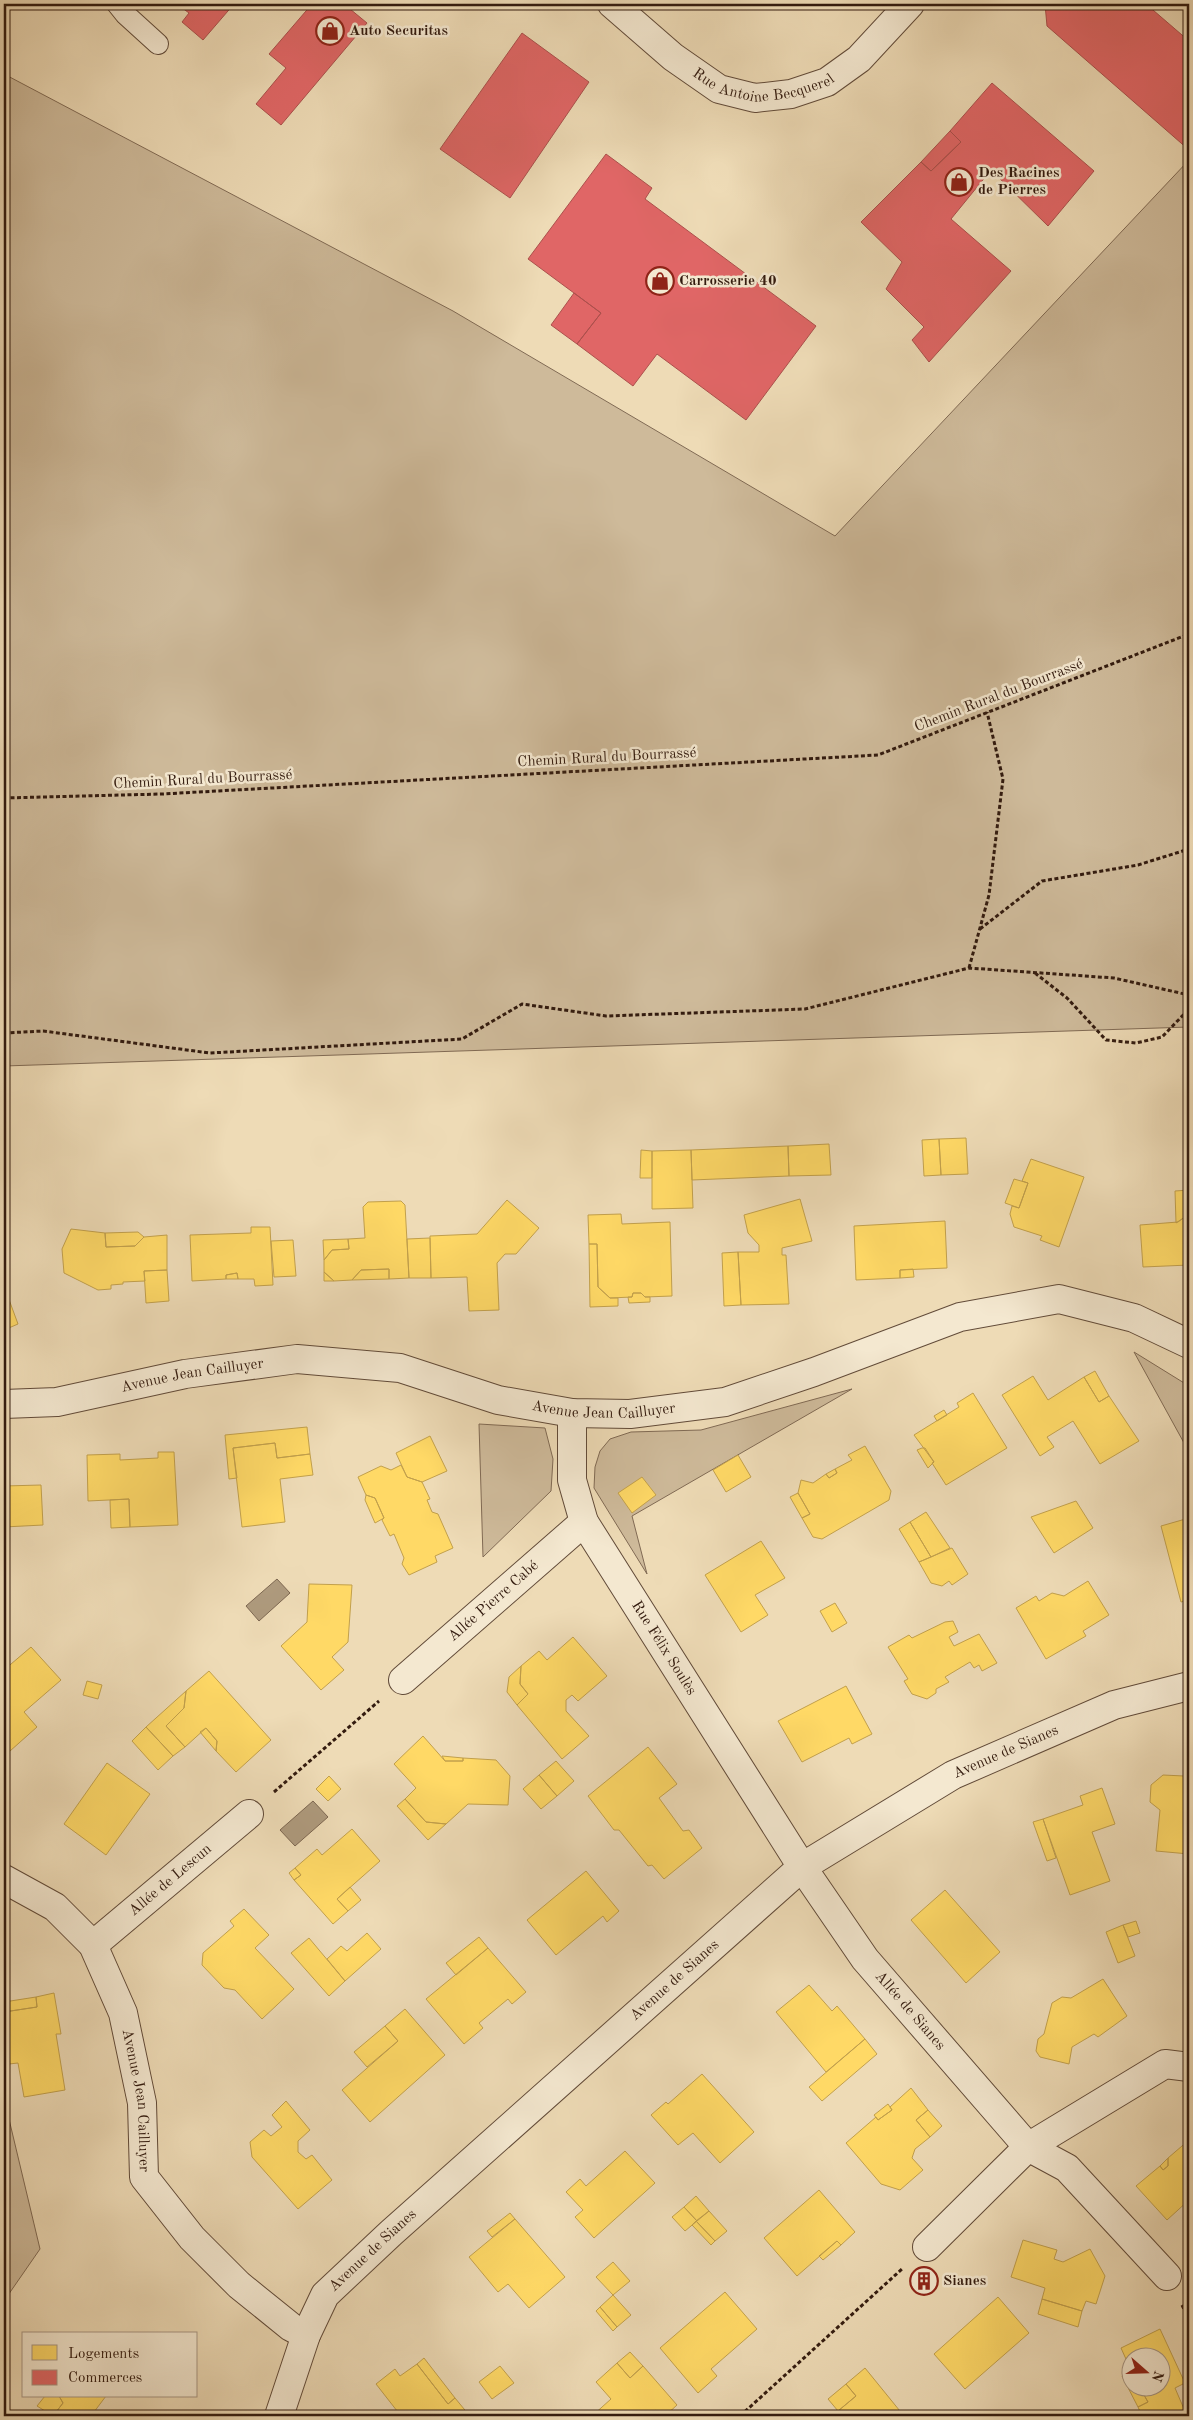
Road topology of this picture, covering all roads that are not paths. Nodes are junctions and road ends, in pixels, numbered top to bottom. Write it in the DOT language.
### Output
graph roads {
  1 [pos="117,4"];
  2 [pos="612,4"];
  3 [pos="910,4"];
  4 [pos="158,44"];
  5 [pos="1189,1344"];
  6 [pos="4,1404"];
  7 [pos="572,1413"];
  8 [pos="584,1522"];
  9 [pos="403,1680"];
  10 [pos="1189,1686"];
  11 [pos="249,1814"];
  12 [pos="802,1867"];
  13 [pos="4,1879"];
  14 [pos="93,1945"];
  15 [pos="1189,2067"];
  16 [pos="1028,2147"];
  17 [pos="927,2247"];
  18 [pos="1167,2276"];
  19 [pos="306,2335"];
  20 [pos="279,2416"];
  1 -- 4 [label="lane"];
  2 -- 3 [label="street, Rue Antoine Becquerel"];
  5 -- 7 [label="street, Avenue Jean Cailluyer"];
  6 -- 7 [label="street, Avenue Jean Cailluyer"];
  7 -- 8 [label="street, Rue Félix Soulès"];
  8 -- 9 [label="street, Allée Pierre Cabé"];
  8 -- 12 [label="street, Rue Félix Soulès"];
  10 -- 12 [label="street, Avenue de Sianes"];
  11 -- 14 [label="street, Allée de Lescun"];
  12 -- 16 [label="street, Allée de Sianes"];
  12 -- 19 [label="street, Avenue de Sianes"];
  13 -- 14 [label="street, Avenue Jean Cailluyer"];
  14 -- 19 [label="street, Avenue Jean Cailluyer"];
  15 -- 16 [label="street"];
  16 -- 17 [label="street"];
  16 -- 18 [label="street, Allée de Sianes"];
  19 -- 20 [label="street, Avenue de Sianes"];
}
